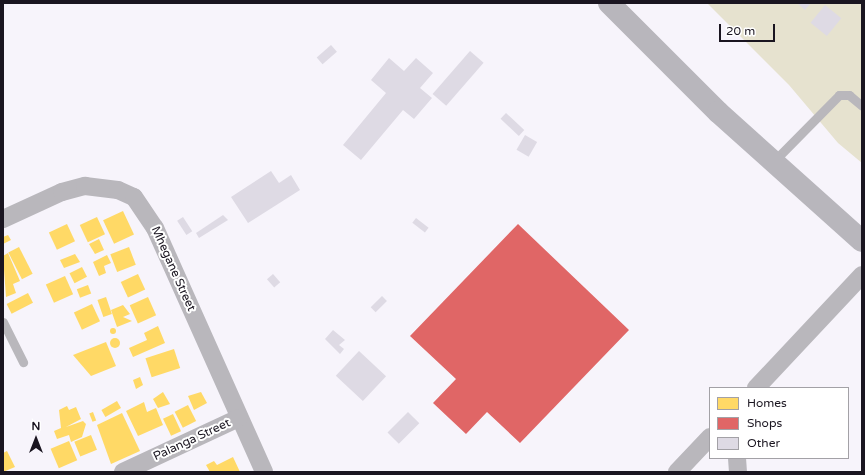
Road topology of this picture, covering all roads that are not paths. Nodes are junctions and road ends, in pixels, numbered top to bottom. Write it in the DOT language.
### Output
graph roads {
  1 [pos="609,3"];
  2 [pos="862,106"];
  3 [pos="773,162"];
  4 [pos="3,219"];
  5 [pos="862,241"];
  6 [pos="862,275"];
  7 [pos="3,322"];
  8 [pos="23,362"];
  9 [pos="757,387"];
  10 [pos="240,418"];
  11 [pos="709,438"];
  12 [pos="737,459"];
  13 [pos="123,472"];
  14 [pos="264,472"];
  15 [pos="677,472"];
  16 [pos="738,472"];
  1 -- 3 [label="main road"];
  2 -- 3 [label="lane"];
  3 -- 5 [label="main road"];
  4 -- 10 [label="street, Mhegane Street"];
  6 -- 9 [label="street"];
  7 -- 8 [label="lane"];
  10 -- 13 [label="street, Palanga Street"];
  10 -- 14 [label="street, Mhegane Street"];
  11 -- 15 [label="street"];
  12 -- 16 [label="street"];
}
